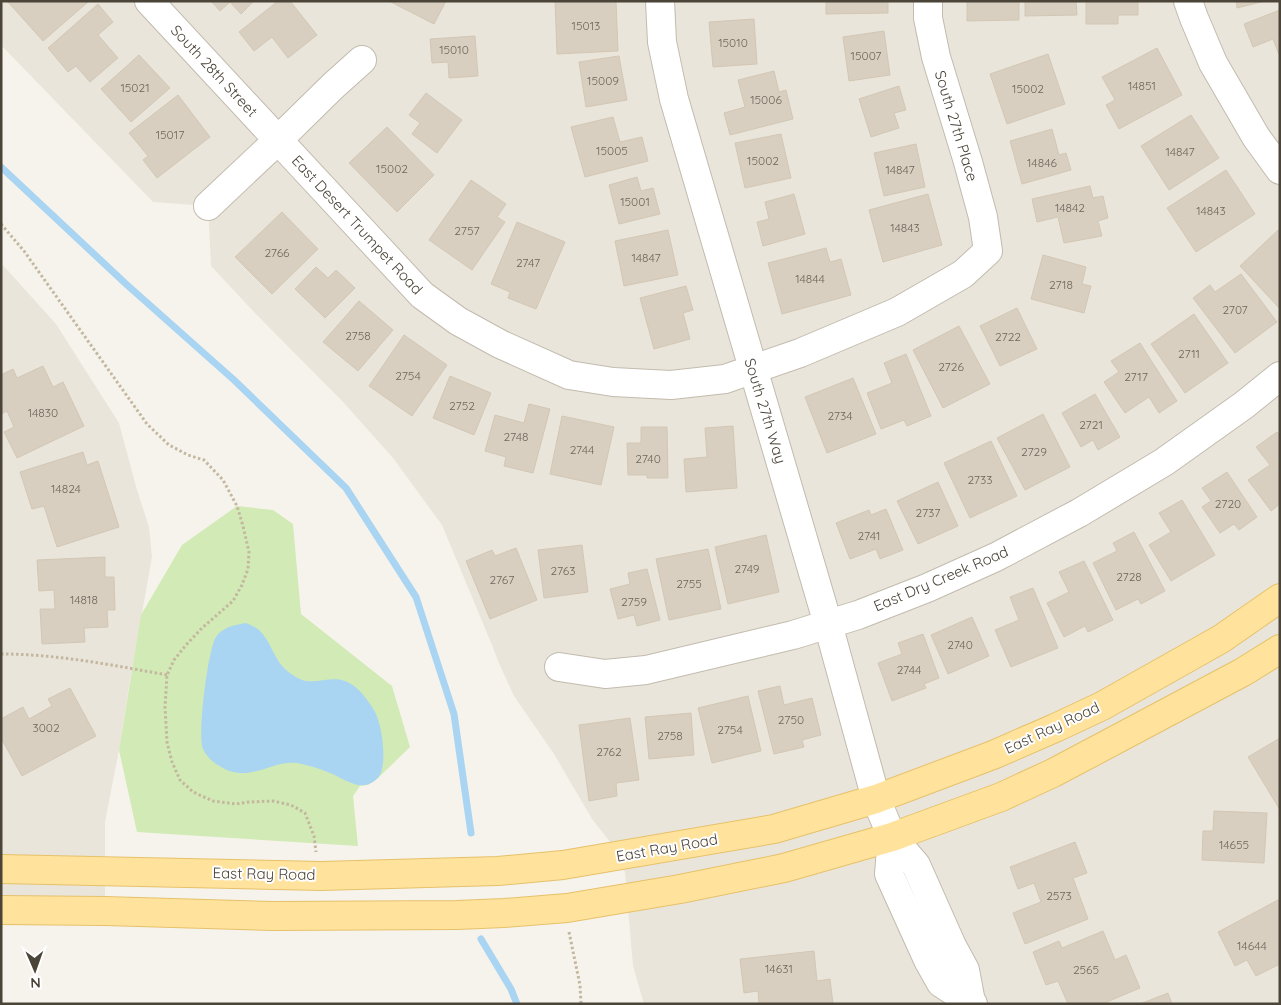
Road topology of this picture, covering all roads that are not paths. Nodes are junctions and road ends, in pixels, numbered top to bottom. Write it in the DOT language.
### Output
graph roads {
  1 [pos="149,1"];
  2 [pos="660,1"];
  3 [pos="928,1"];
  4 [pos="1188,1"];
  5 [pos="362,60"];
  6 [pos="278,140"];
  7 [pos="1280,170"];
  8 [pos="208,206"];
  9 [pos="988,251"];
  10 [pos="752,370"];
  11 [pos="1280,376"];
  12 [pos="1280,598"];
  13 [pos="828,624"];
  14 [pos="1280,648"];
  15 [pos="559,667"];
  16 [pos="883,818"];
  17 [pos="1,869"];
  18 [pos="1,910"];
  19 [pos="971,1003"];
  1 -- 6 [label="street, South 28th Street"];
  2 -- 10 [label="street, South 27th Way"];
  3 -- 9 [label="street, South 27th Place"];
  4 -- 7 [label="street"];
  5 -- 6 [label="street"];
  6 -- 8 [label="street"];
  6 -- 10 [label="street, East Desert Trumpet Road"];
  9 -- 10 [label="street, East Desert Trumpet Road"];
  10 -- 13 [label="street, South 27th Way"];
  11 -- 13 [label="street, East Dry Creek Road"];
  12 -- 16 [label="main road, East Ray Road"];
  13 -- 15 [label="street, East Dry Creek Road"];
  13 -- 16 [label="street, South 27th Way"];
  14 -- 16 [label="main road, East Ray Road"];
  16 -- 17 [label="main road, East Ray Road"];
  16 -- 18 [label="main road, East Ray Road"];
  16 -- 19 [label="street"];
}
